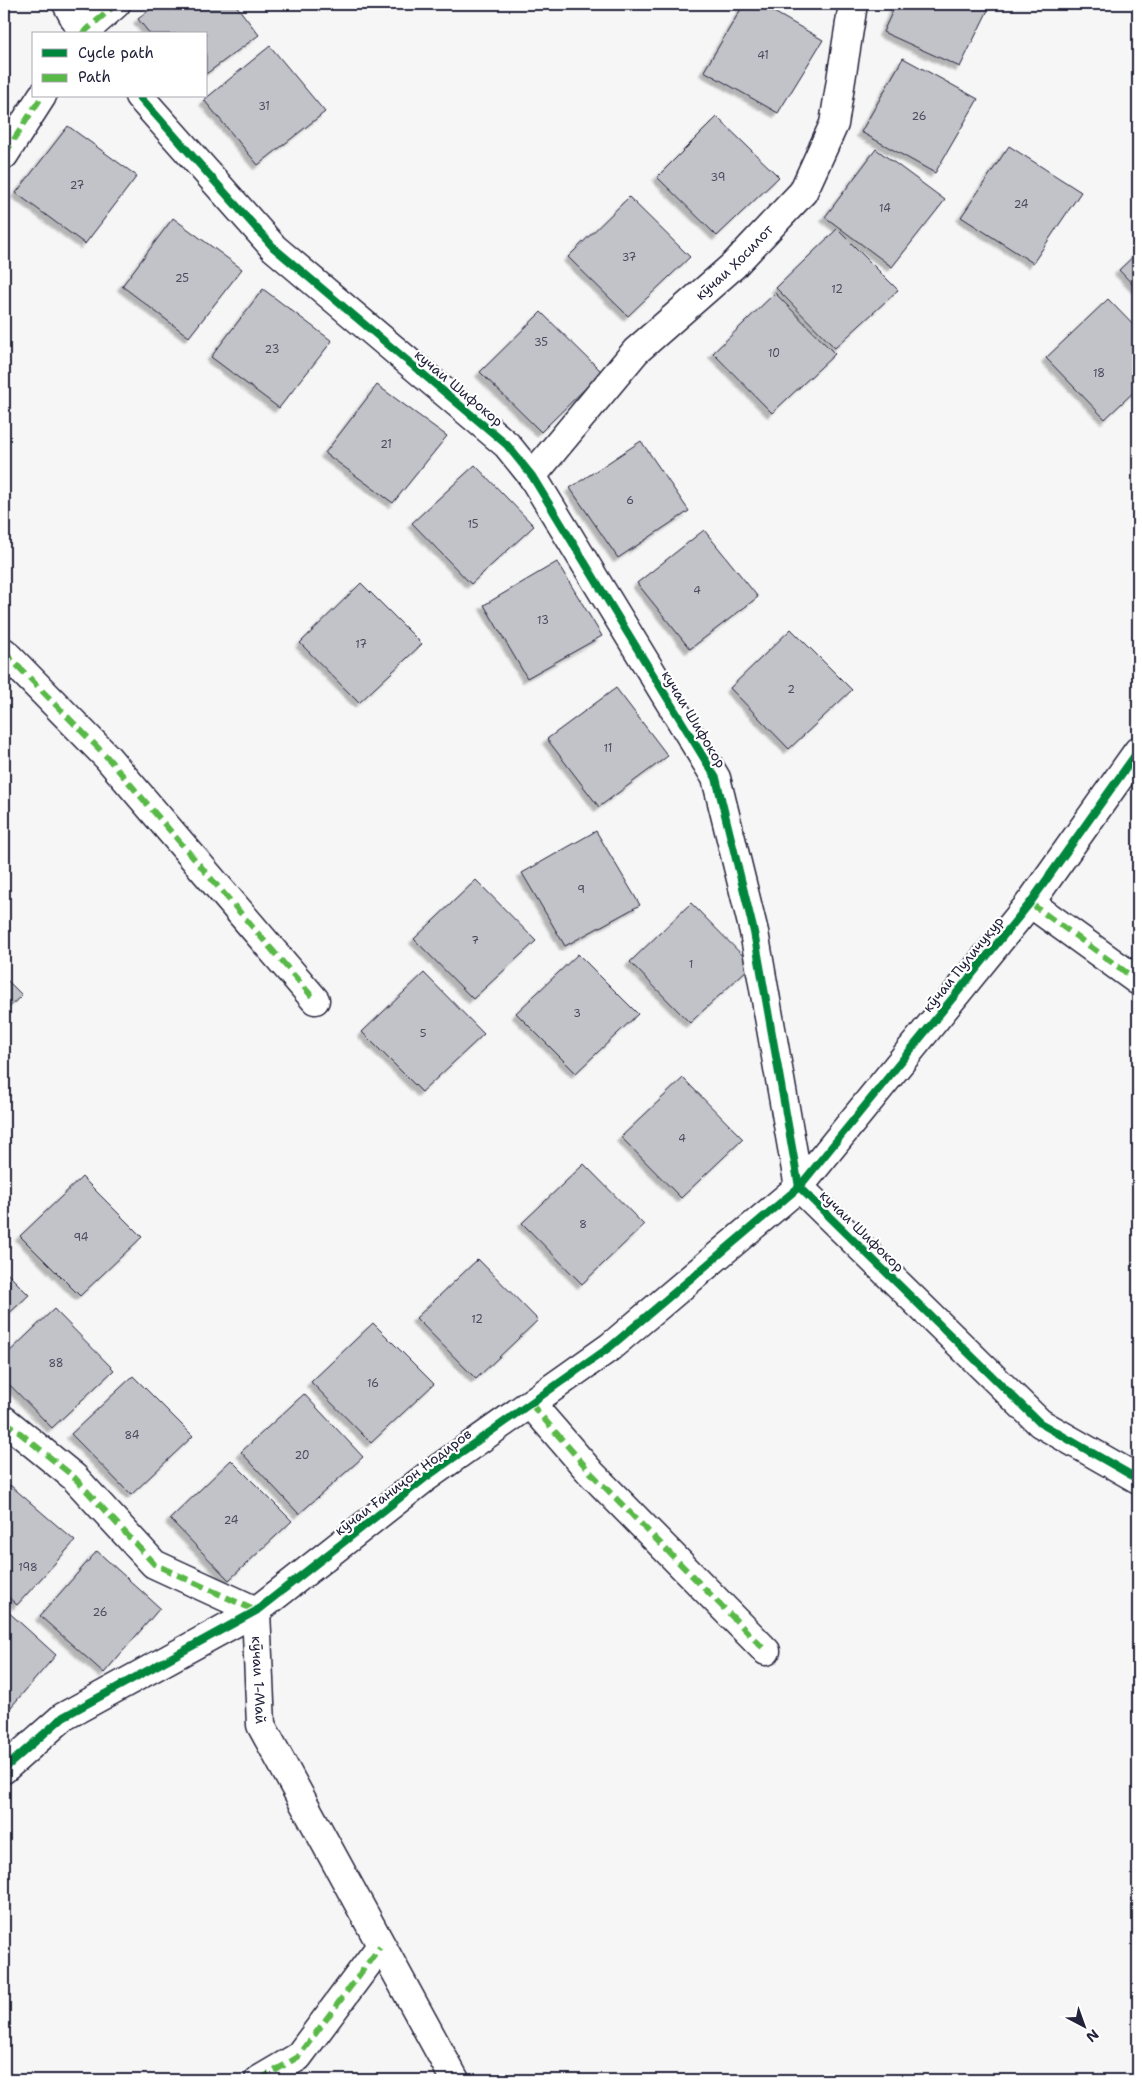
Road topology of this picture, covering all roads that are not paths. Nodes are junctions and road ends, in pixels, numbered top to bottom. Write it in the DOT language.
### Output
graph roads {
  1 [pos="67,4"];
  2 [pos="116,4"];
  3 [pos="853,4"];
  4 [pos="81,32"];
  5 [pos="84,32"];
  6 [pos="41,98"];
  7 [pos="141,98"];
  8 [pos="4,155"];
  9 [pos="532,476"];
  10 [pos="4,652"];
  11 [pos="1138,751"];
  12 [pos="1030,903"];
  13 [pos="1138,981"];
  14 [pos="315,1000"];
  15 [pos="799,1187"];
  16 [pos="530,1404"];
  17 [pos="4,1420"];
  18 [pos="1138,1479"];
  19 [pos="256,1611"];
  20 [pos="766,1651"];
  21 [pos="4,1769"];
  22 [pos="380,1946"];
  23 [pos="259,2080"];
  24 [pos="455,2080"];
  1 -- 4 [label="street"];
  2 -- 5 [label="street"];
  3 -- 9 [label="street, кӯчаи Хосилот"];
  6 -- 8 [label="street"];
  7 -- 9 [label="street, кучаи Шифокор"];
  9 -- 15 [label="street, кучаи Шифокор"];
  10 -- 14 [label="street"];
  11 -- 12 [label="street, кӯчаи Пуличуқур"];
  12 -- 13 [label="street"];
  12 -- 15 [label="street, кӯчаи Пуличуқур"];
  15 -- 16 [label="street, кӯчаи Ғаниҷон Нодиров"];
  15 -- 18 [label="street, кучаи Шифокор"];
  16 -- 19 [label="street, кӯчаи Ғаниҷон Нодиров"];
  16 -- 20 [label="street"];
  17 -- 19 [label="street"];
  19 -- 21 [label="street, кӯчаи Ғаниҷон Нодиров"];
  19 -- 22 [label="street, кӯчаи 1-Май"];
  22 -- 23 [label="street"];
  22 -- 24 [label="street, кӯчаи 1-Май"];
}
